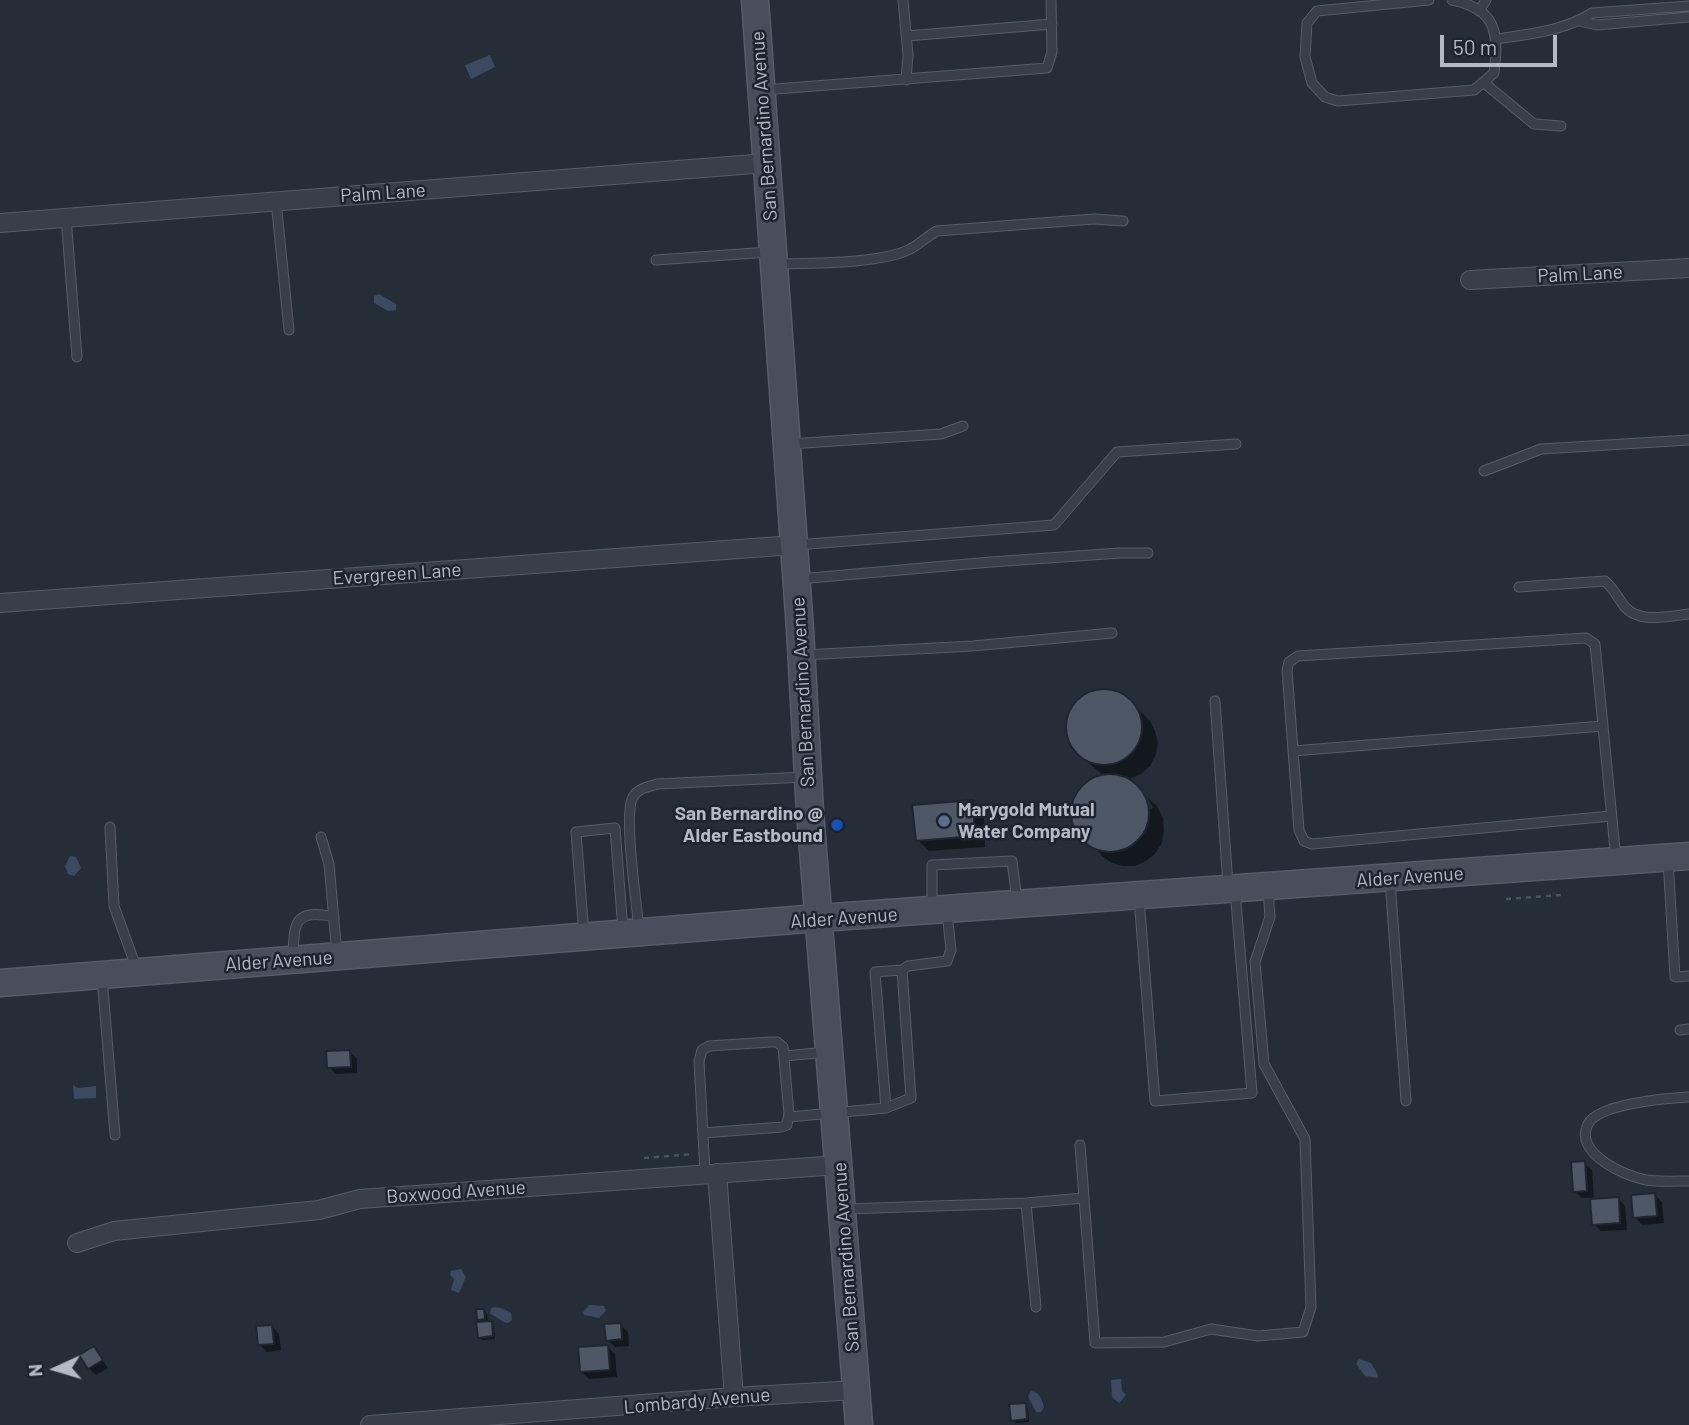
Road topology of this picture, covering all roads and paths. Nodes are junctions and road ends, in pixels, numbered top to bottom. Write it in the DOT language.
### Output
graph roads {
  1 [pos="755,0"];
  2 [pos="903,0"];
  3 [pos="1051,0"];
  4 [pos="1429,0"];
  5 [pos="1452,0"];
  6 [pos="1486,0"];
  7 [pos="1689,6"];
  8 [pos="1479,11"];
  9 [pos="1689,17"];
  10 [pos="1579,21"];
  11 [pos="1052,24"];
  12 [pos="907,36"];
  13 [pos="1497,39"];
  14 [pos="906,80"];
  15 [pos="1483,82"];
  16 [pos="761,90"];
  17 [pos="1561,126"];
  18 [pos="767,163"];
  19 [pos="276,201"];
  20 [pos="66,217"];
  21 [pos="1123,221"];
  22 [pos="0,223"];
  23 [pos="774,258"];
  24 [pos="656,260"];
  25 [pos="1689,268"];
  26 [pos="1470,280"];
  27 [pos="289,330"];
  28 [pos="77,357"];
  29 [pos="963,426"];
  30 [pos="1689,440"];
  31 [pos="787,444"];
  32 [pos="1236,444"];
  33 [pos="1484,471"];
  34 [pos="794,545"];
  35 [pos="1148,554"];
  36 [pos="797,579"];
  37 [pos="1519,587"];
  38 [pos="0,603"];
  39 [pos="1689,614"];
  40 [pos="1112,632"];
  41 [pos="802,655"];
  42 [pos="1215,701"];
  43 [pos="1603,726"];
  44 [pos="1293,751"];
  45 [pos="807,777"];
  46 [pos="1612,816"];
  47 [pos="110,827"];
  48 [pos="321,837"];
  49 [pos="1678,857"];
  50 [pos="1616,862"];
  51 [pos="1390,878"];
  52 [pos="1268,887"];
  53 [pos="1232,890"];
  54 [pos="1562,895"];
  55 [pos="1139,897"];
  56 [pos="1506,899"];
  57 [pos="1017,905"];
  58 [pos="939,911"];
  59 [pos="334,917"];
  60 [pos="819,919"];
  61 [pos="631,934"];
  62 [pos="584,938"];
  63 [pos="337,957"];
  64 [pos="293,960"];
  65 [pos="902,970"];
  66 [pos="139,972"];
  67 [pos="102,975"];
  68 [pos="1689,976"];
  69 [pos="0,983"];
  70 [pos="830,1052"];
  71 [pos="784,1056"];
  72 [pos="1689,1097"];
  73 [pos="1406,1101"];
  74 [pos="886,1108"];
  75 [pos="835,1112"];
  76 [pos="789,1117"];
  77 [pos="703,1133"];
  78 [pos="115,1135"];
  79 [pos="1080,1145"];
  80 [pos="698,1154"];
  81 [pos="644,1158"];
  82 [pos="839,1165"];
  83 [pos="711,1173"];
  84 [pos="1689,1181"];
  85 [pos="1084,1198"];
  86 [pos="1026,1203"];
  87 [pos="843,1209"];
  88 [pos="78,1243"];
  89 [pos="1036,1307"];
  90 [pos="857,1390"];
  91 [pos="734,1396"];
  92 [pos="632,1415"];
  93 [pos="370,1425"];
  94 [pos="859,1425"];
  1 -- 16 [label="main road, San Bernardino Avenue"];
  2 -- 12 [label="lane"];
  3 -- 11 [label="lane"];
  4 -- 15 [label="lane"];
  5 -- 8 [label="lane"];
  6 -- 8 [label="lane"];
  7 -- 10 [label="lane"];
  8 -- 13 [label="lane"];
  9 -- 10 [label="lane"];
  10 -- 13 [label="lane"];
  11 -- 12 [label="lane"];
  11 -- 14 [label="lane"];
  12 -- 14 [label="lane"];
  13 -- 15 [label="lane"];
  14 -- 16 [label="lane"];
  15 -- 17 [label="lane"];
  16 -- 18 [label="main road, San Bernardino Avenue"];
  18 -- 19 [label="street, Palm Lane"];
  18 -- 23 [label="main road, San Bernardino Avenue"];
  19 -- 20 [label="street, Palm Lane"];
  19 -- 27 [label="lane"];
  20 -- 22 [label="street, Palm Lane"];
  20 -- 28 [label="lane"];
  21 -- 23 [label="lane"];
  23 -- 24 [label="lane"];
  23 -- 31 [label="main road, San Bernardino Avenue"];
  25 -- 26 [label="street, Palm Lane"];
  29 -- 31 [label="lane"];
  30 -- 33 [label="lane"];
  31 -- 34 [label="main road, San Bernardino Avenue"];
  32 -- 34 [label="lane"];
  34 -- 36 [label="main road, San Bernardino Avenue"];
  34 -- 38 [label="street, Evergreen Lane"];
  35 -- 36 [label="lane"];
  36 -- 41 [label="main road, San Bernardino Avenue"];
  37 -- 39 [label="lane"];
  40 -- 41 [label="lane"];
  41 -- 45 [label="main road, San Bernardino Avenue"];
  42 -- 53 [label="lane"];
  43 -- 44 [label="lane"];
  43 -- 44 [label="lane"];
  43 -- 46 [label="lane"];
  44 -- 46 [label="lane"];
  45 -- 60 [label="main road, San Bernardino Avenue"];
  45 -- 61 [label="lane"];
  46 -- 50 [label="lane"];
  47 -- 66 [label="lane"];
  48 -- 59 [label="lane"];
  49 -- 50 [label="main road, Alder Avenue"];
  49 -- 68 [label="lane"];
  50 -- 51 [label="main road, Alder Avenue"];
  51 -- 52 [label="main road, Alder Avenue"];
  51 -- 73 [label="lane"];
  52 -- 53 [label="main road, Alder Avenue"];
  52 -- 85 [label="lane"];
  53 -- 55 [label="main road, Alder Avenue"];
  53 -- 55 [label="lane"];
  54 -- 56 [label="path"];
  55 -- 57 [label="main road, Alder Avenue"];
  57 -- 58 [label="main road, Alder Avenue"];
  57 -- 58 [label="lane"];
  58 -- 60 [label="main road, Alder Avenue"];
  58 -- 65 [label="lane"];
  59 -- 63 [label="lane"];
  59 -- 64 [label="lane"];
  60 -- 61 [label="main road, Alder Avenue"];
  60 -- 70 [label="main road, San Bernardino Avenue"];
  61 -- 62 [label="main road, Alder Avenue"];
  61 -- 62 [label="lane"];
  62 -- 63 [label="main road, Alder Avenue"];
  63 -- 64 [label="main road, Alder Avenue"];
  64 -- 66 [label="main road, Alder Avenue"];
  65 -- 74 [label="lane"];
  65 -- 74 [label="lane"];
  66 -- 67 [label="main road, Alder Avenue"];
  67 -- 69 [label="main road, Alder Avenue"];
  67 -- 78 [label="lane"];
  70 -- 71 [label="lane"];
  70 -- 75 [label="main road, San Bernardino Avenue"];
  71 -- 76 [label="lane"];
  71 -- 77 [label="lane"];
  72 -- 84 [label="lane"];
  74 -- 75 [label="lane"];
  75 -- 76 [label="lane"];
  75 -- 82 [label="main road, San Bernardino Avenue"];
  76 -- 77 [label="lane"];
  77 -- 83 [label="lane"];
  79 -- 85 [label="lane"];
  80 -- 81 [label="path"];
  82 -- 83 [label="street, Boxwood Avenue"];
  82 -- 87 [label="main road, San Bernardino Avenue"];
  83 -- 88 [label="street, Boxwood Avenue"];
  83 -- 91 [label="street"];
  85 -- 86 [label="lane"];
  86 -- 87 [label="lane"];
  86 -- 89 [label="lane"];
  87 -- 90 [label="main road, San Bernardino Avenue"];
  90 -- 91 [label="street, Lombardy Avenue"];
  90 -- 94 [label="main road, San Bernardino Avenue"];
  91 -- 92 [label="street, Lombardy Avenue"];
  92 -- 93 [label="street, Lombardy Avenue"];
}
